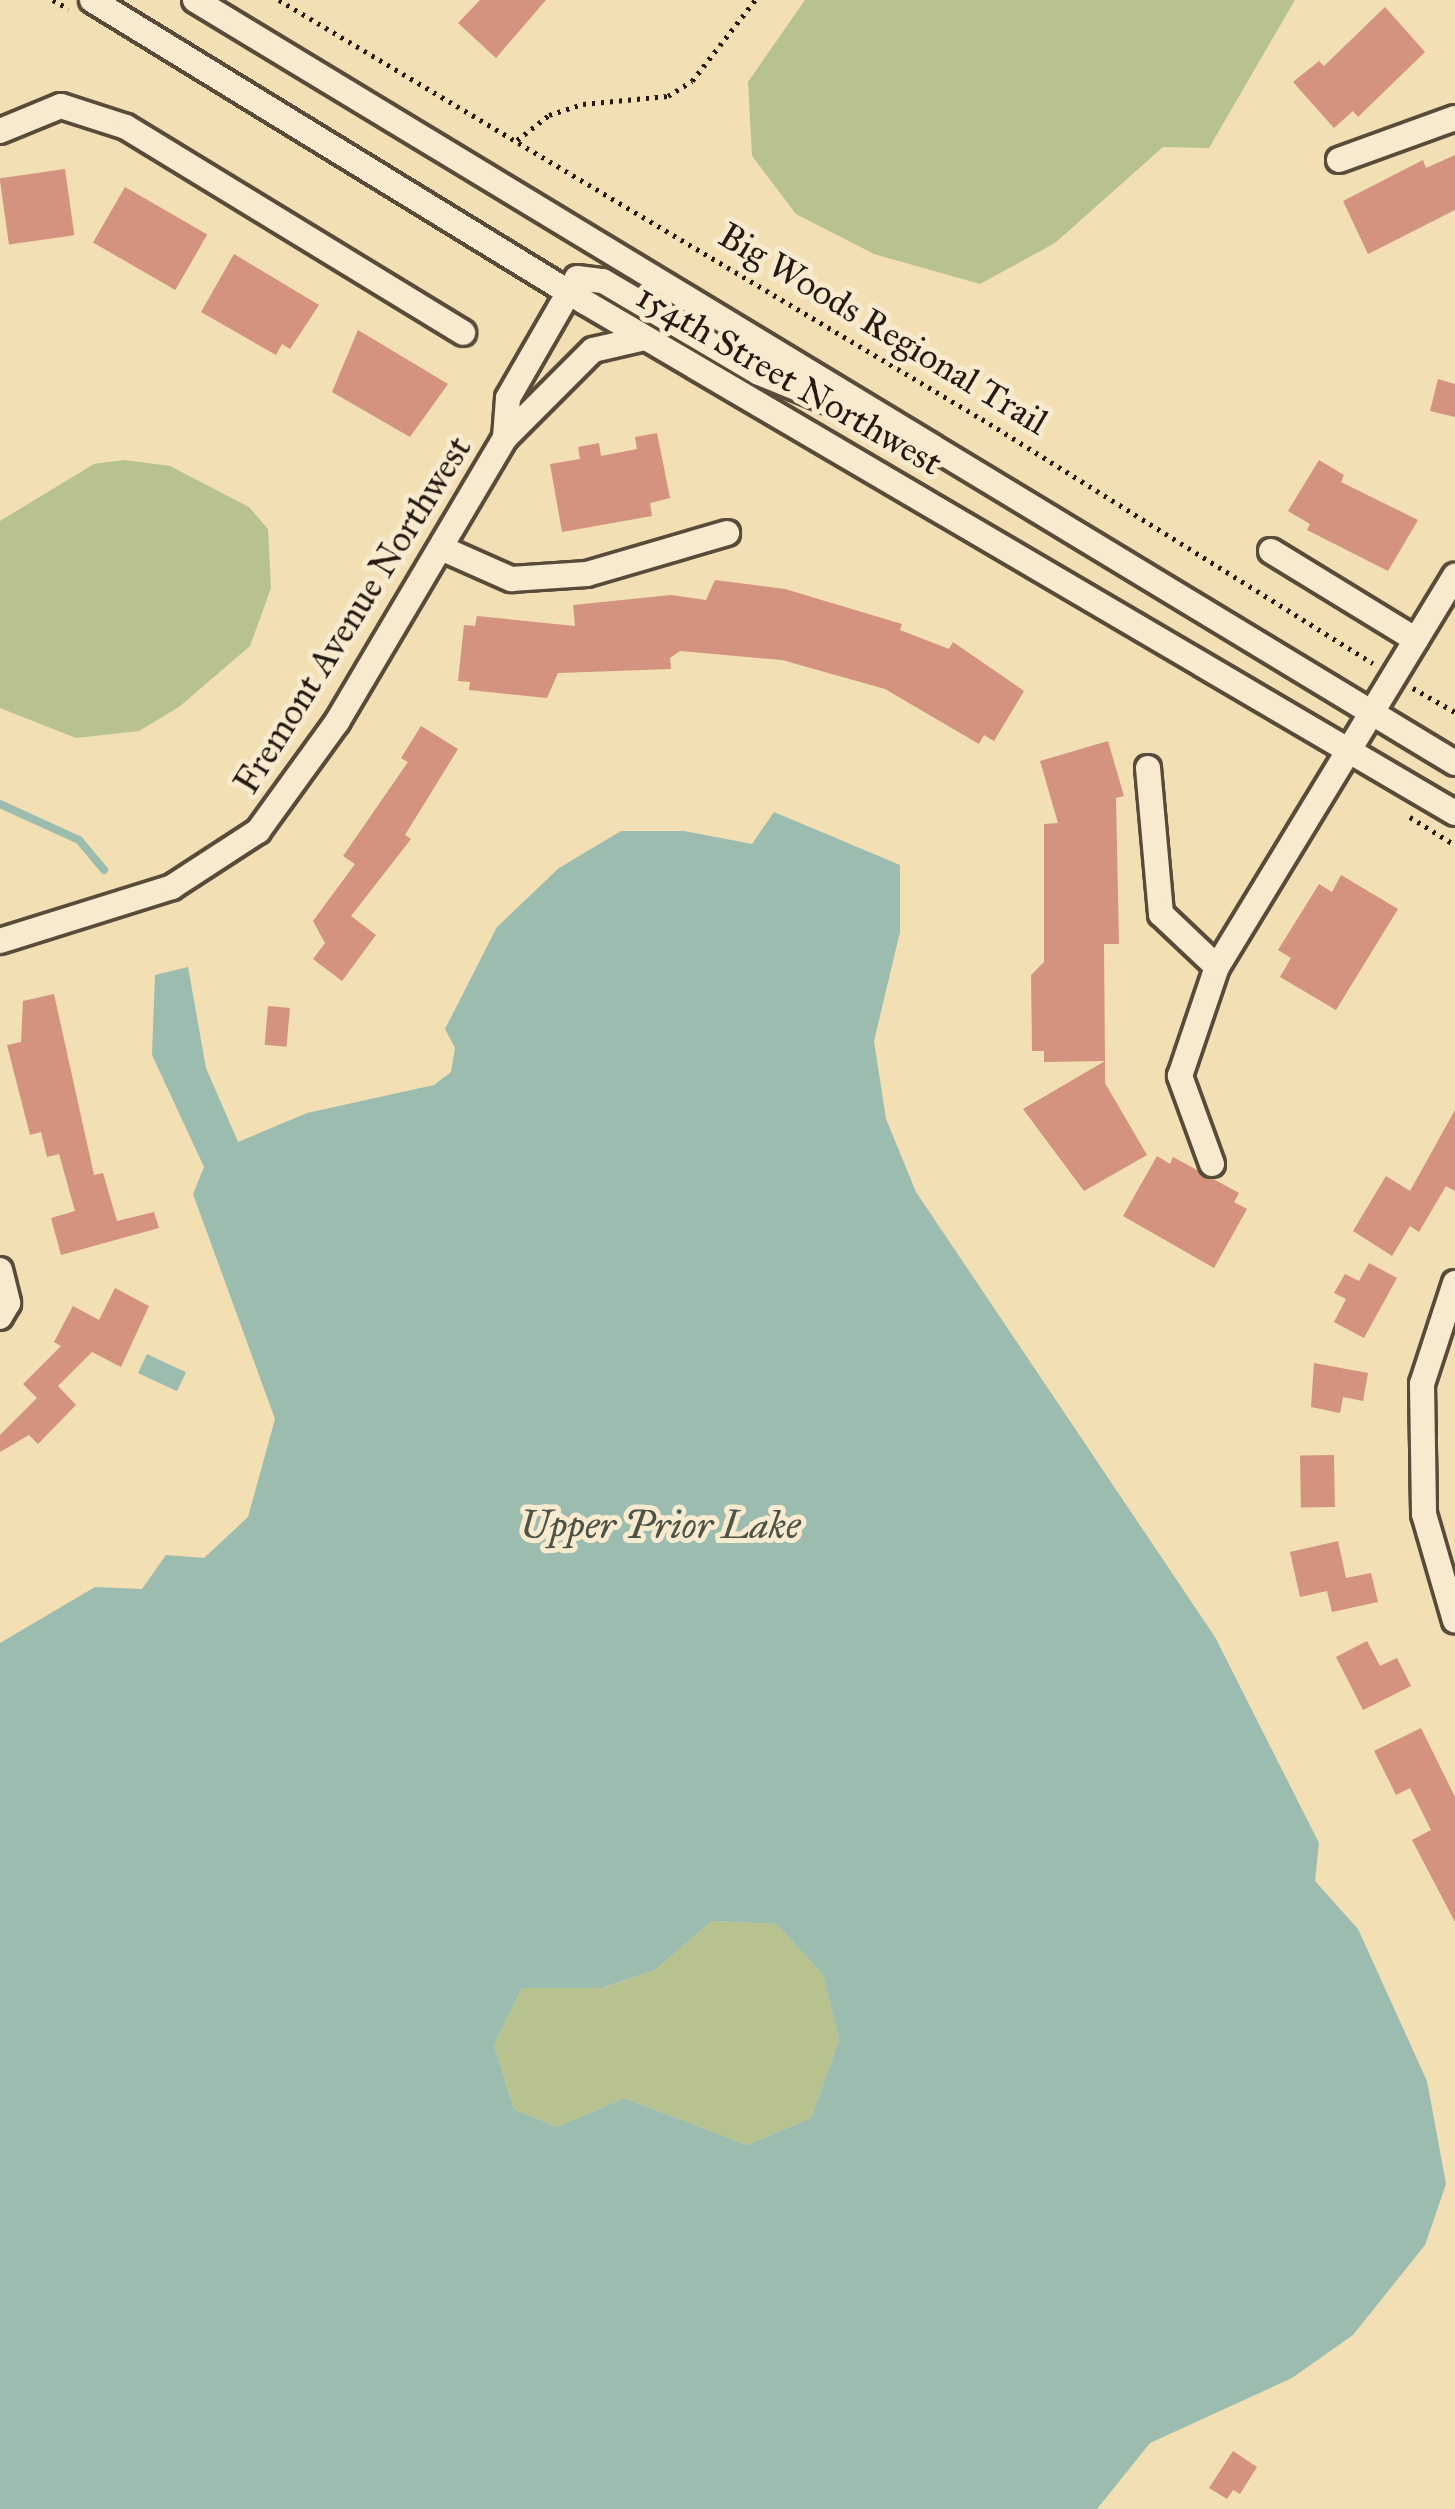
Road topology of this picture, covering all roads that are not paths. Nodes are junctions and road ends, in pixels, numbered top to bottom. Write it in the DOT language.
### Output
graph roads {
  1 [pos="92,0"];
  2 [pos="195,0"];
  3 [pos="1455,118"];
  4 [pos="0,131"];
  5 [pos="1339,160"];
  6 [pos="567,292"];
  7 [pos="463,333"];
  8 [pos="645,338"];
  9 [pos="897,429"];
  10 [pos="505,438"];
  11 [pos="727,533"];
  12 [pos="441,548"];
  13 [pos="1271,551"];
  14 [pos="1455,576"];
  15 [pos="1416,640"];
  16 [pos="1372,713"];
  17 [pos="1350,750"];
  18 [pos="1455,764"];
  19 [pos="1148,768"];
  20 [pos="1455,813"];
  21 [pos="0,941"];
  22 [pos="1217,967"];
  23 [pos="1212,1164"];
  24 [pos="0,1270"];
  25 [pos="1455,1283"];
  26 [pos="0,1317"];
  27 [pos="1455,1621"];
  1 -- 6 [label="street, 154th Street Northwest"];
  2 -- 9 [label="street, 154th Street Northwest"];
  3 -- 5 [label="street"];
  4 -- 7 [label="street"];
  6 -- 8 [label="street, 154th Street Northwest"];
  6 -- 9 [label="street"];
  6 -- 10 [label="street, Fremont Avenue Northwest"];
  8 -- 10 [label="street, Fremont Avenue Northwest"];
  8 -- 17 [label="street, 154th Street Northwest"];
  9 -- 16 [label="street, 154th Street Northwest"];
  10 -- 12 [label="street, Fremont Avenue Northwest"];
  11 -- 12 [label="street"];
  12 -- 21 [label="street, Fremont Avenue Northwest"];
  13 -- 15 [label="street"];
  14 -- 15 [label="street"];
  15 -- 16 [label="street"];
  16 -- 17 [label="street"];
  16 -- 18 [label="street, 154th Street Northwest"];
  17 -- 20 [label="street, 154th Street Northwest"];
  17 -- 22 [label="street"];
  19 -- 22 [label="street"];
  22 -- 23 [label="street"];
  24 -- 26 [label="street"];
  25 -- 27 [label="street"];
}
